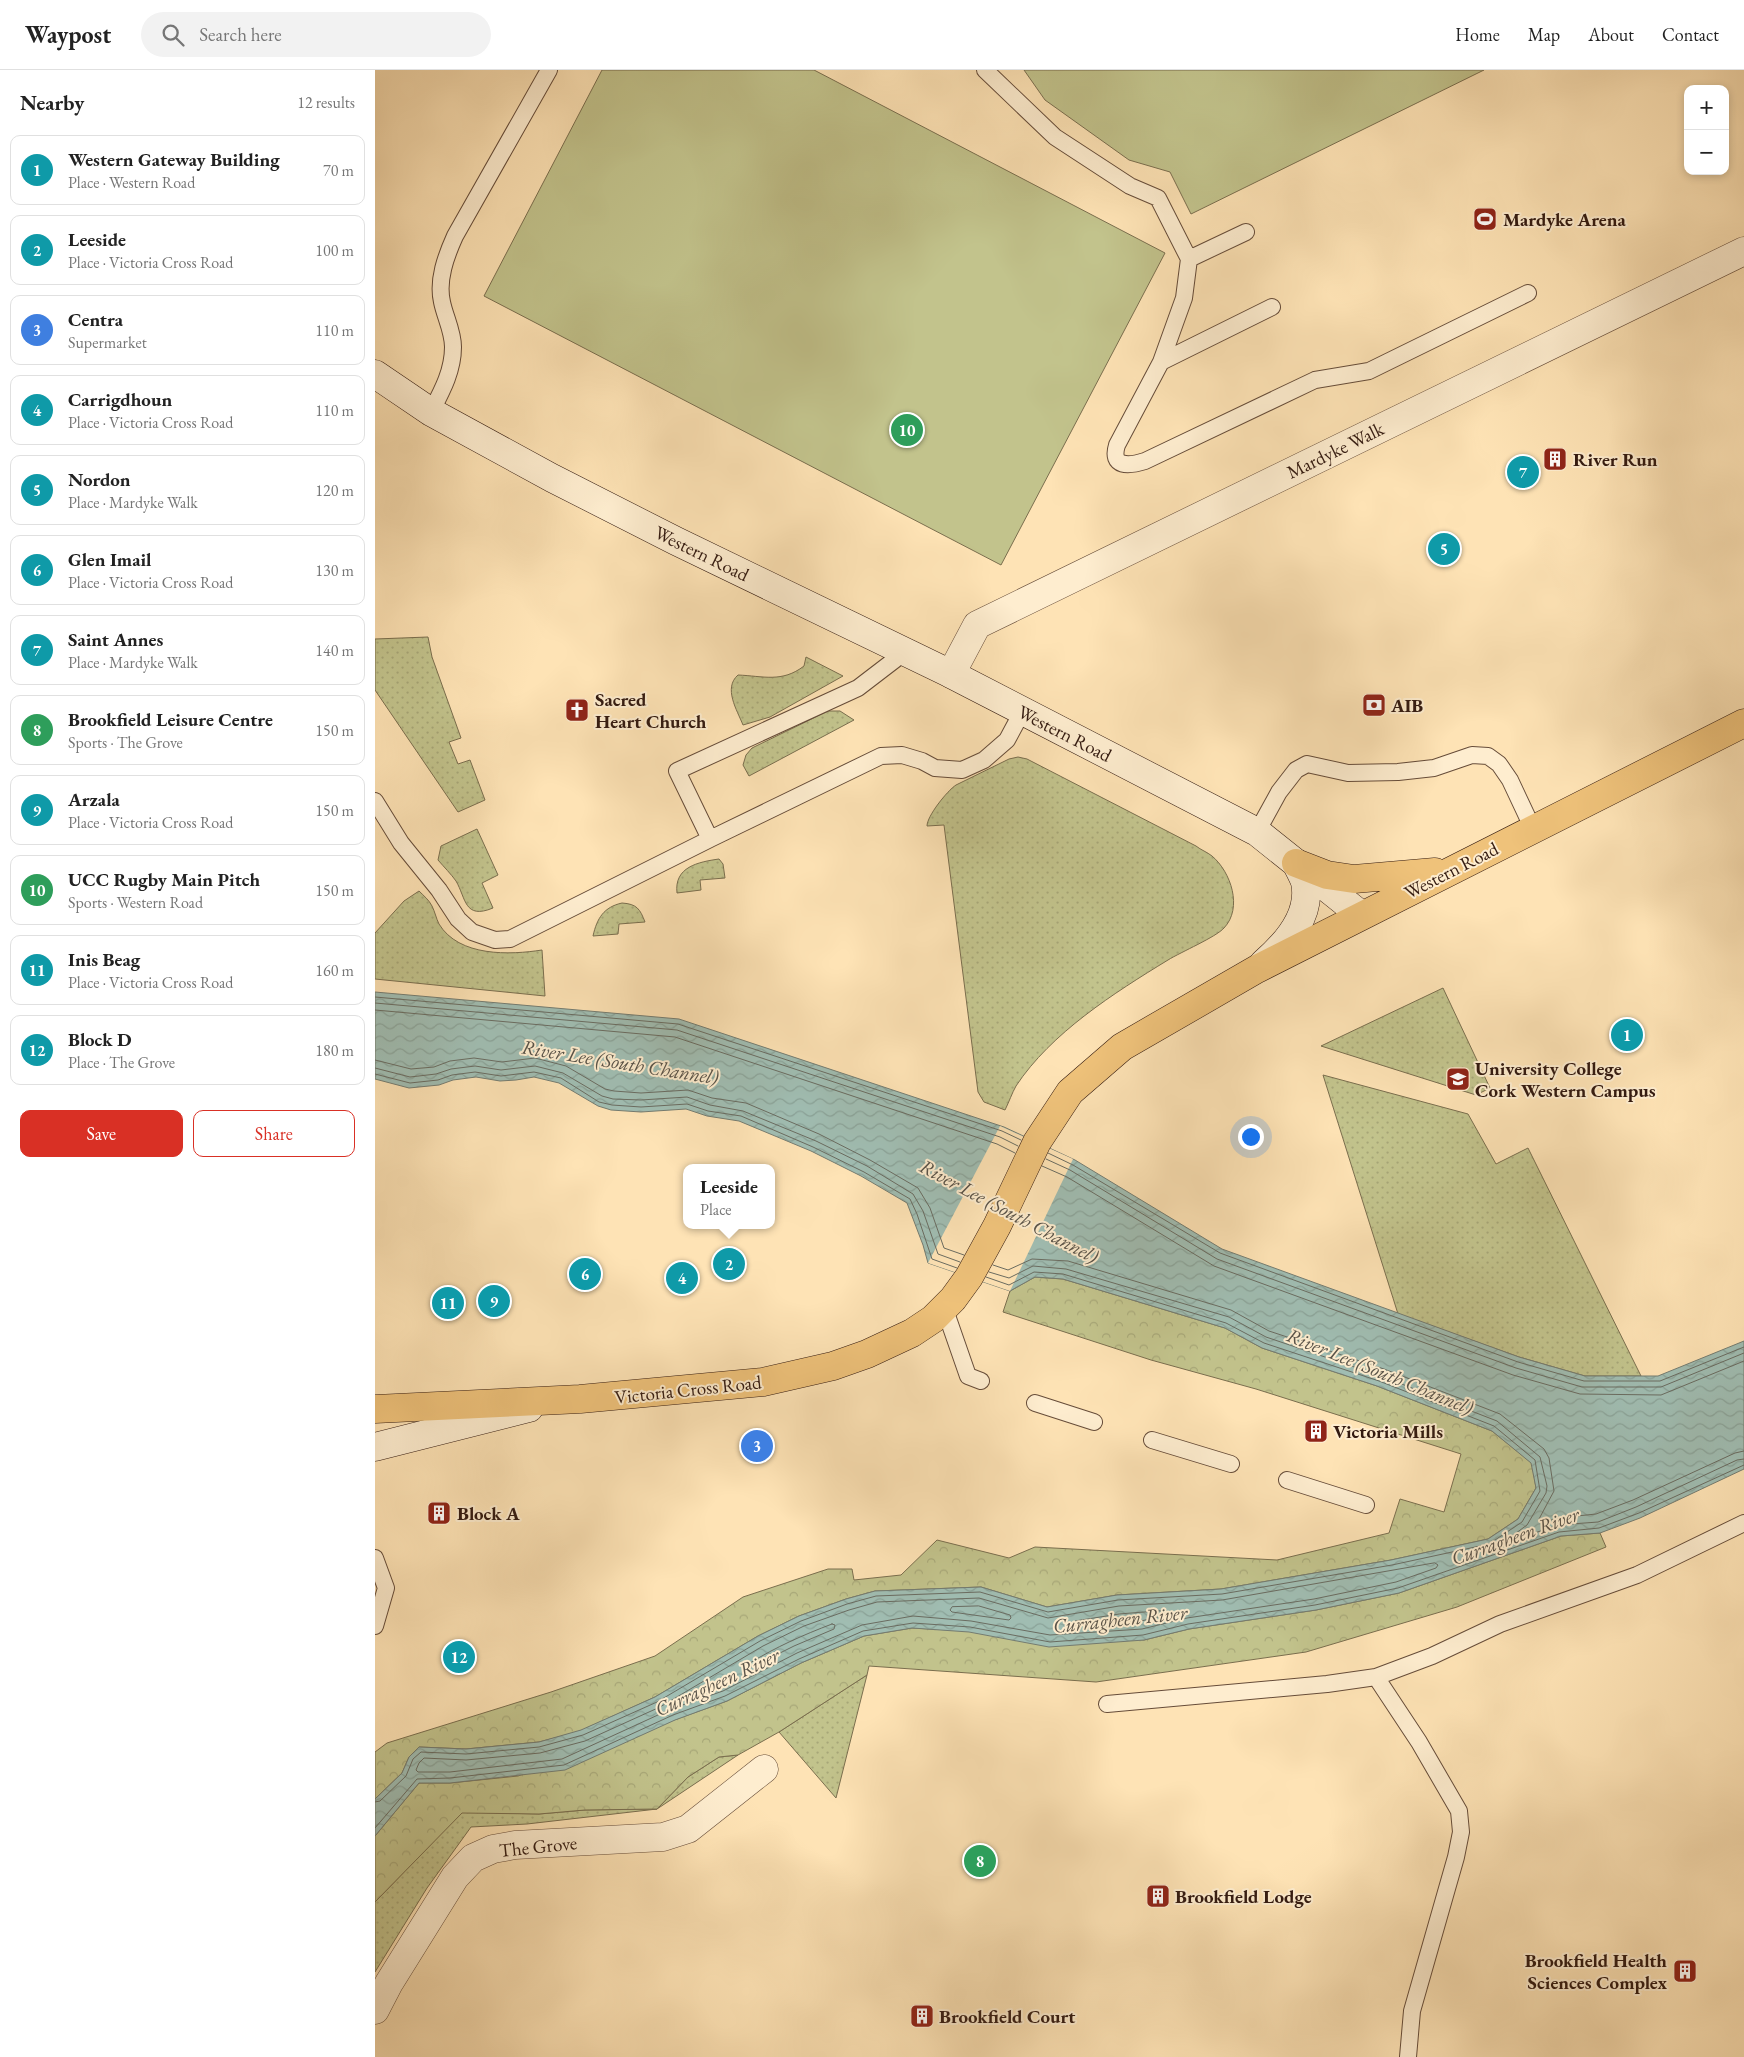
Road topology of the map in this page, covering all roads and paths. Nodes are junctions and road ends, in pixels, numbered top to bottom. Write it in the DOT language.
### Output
graph roads {
  1 [pos="549,70"];
  2 [pos="985,70"];
  3 [pos="1246,232"];
  4 [pos="1744,251"];
  5 [pos="1189,259"];
  6 [pos="1528,294"];
  7 [pos="1272,307"];
  8 [pos="1161,362"];
  9 [pos="375,376"];
  10 [pos="431,412"];
  11 [pos="905,652"];
  12 [pos="951,674"];
  13 [pos="1022,712"];
  14 [pos="1744,723"];
  15 [pos="375,802"];
  16 [pos="1533,829"];
  17 [pos="1257,832"];
  18 [pos="710,840"];
  19 [pos="1296,864"];
  20 [pos="1448,872"];
  21 [pos="1361,916"];
  22 [pos="1257,969"];
  23 [pos="944,1307"];
  24 [pos="981,1381"];
  25 [pos="557,1400"];
  26 [pos="1035,1403"];
  27 [pos="375,1409"];
  28 [pos="1094,1422"];
  29 [pos="1152,1440"];
  30 [pos="375,1447"];
  31 [pos="1231,1464"];
  32 [pos="1287,1480"];
  33 [pos="1366,1506"];
  34 [pos="1744,1524"];
  35 [pos="375,1558"];
  36 [pos="375,1626"];
  37 [pos="1376,1677"];
  38 [pos="1107,1704"];
  39 [pos="764,1769"];
  40 [pos="375,2010"];
  41 [pos="1408,2057"];
  1 -- 10 [label="lane"];
  2 -- 5 [label="lane"];
  3 -- 5 [label="lane"];
  4 -- 12 [label="main road, Mardyke Walk"];
  5 -- 8 [label="lane"];
  6 -- 8 [label="lane"];
  7 -- 8 [label="lane"];
  9 -- 10 [label="main road, Western Road"];
  10 -- 11 [label="main road, Western Road"];
  11 -- 12 [label="main road, Western Road"];
  11 -- 18 [label="lane"];
  12 -- 13 [label="main road, Western Road"];
  13 -- 17 [label="main road, Western Road"];
  13 -- 18 [label="lane"];
  14 -- 16 [label="highway, Western Road"];
  15 -- 18 [label="lane"];
  16 -- 17 [label="lane"];
  16 -- 20 [label="highway, Western Road"];
  17 -- 19 [label="main road, Western Road"];
  19 -- 20 [label="highway"];
  19 -- 21 [label="main road, Western Road"];
  19 -- 22 [label="main road"];
  20 -- 21 [label="highway, Western Road"];
  21 -- 22 [label="highway, Victoria Cross Road"];
  22 -- 23 [label="highway, Victoria Cross Road"];
  23 -- 24 [label="lane"];
  23 -- 25 [label="highway, Victoria Cross Road"];
  25 -- 27 [label="highway, Victoria Cross Road"];
  25 -- 30 [label="main road"];
  26 -- 28 [label="lane"];
  29 -- 31 [label="lane"];
  32 -- 33 [label="lane"];
  34 -- 37 [label="lane"];
  35 -- 36 [label="lane"];
  37 -- 38 [label="lane"];
  37 -- 41 [label="lane"];
  39 -- 40 [label="main road, The Grove"];
}
